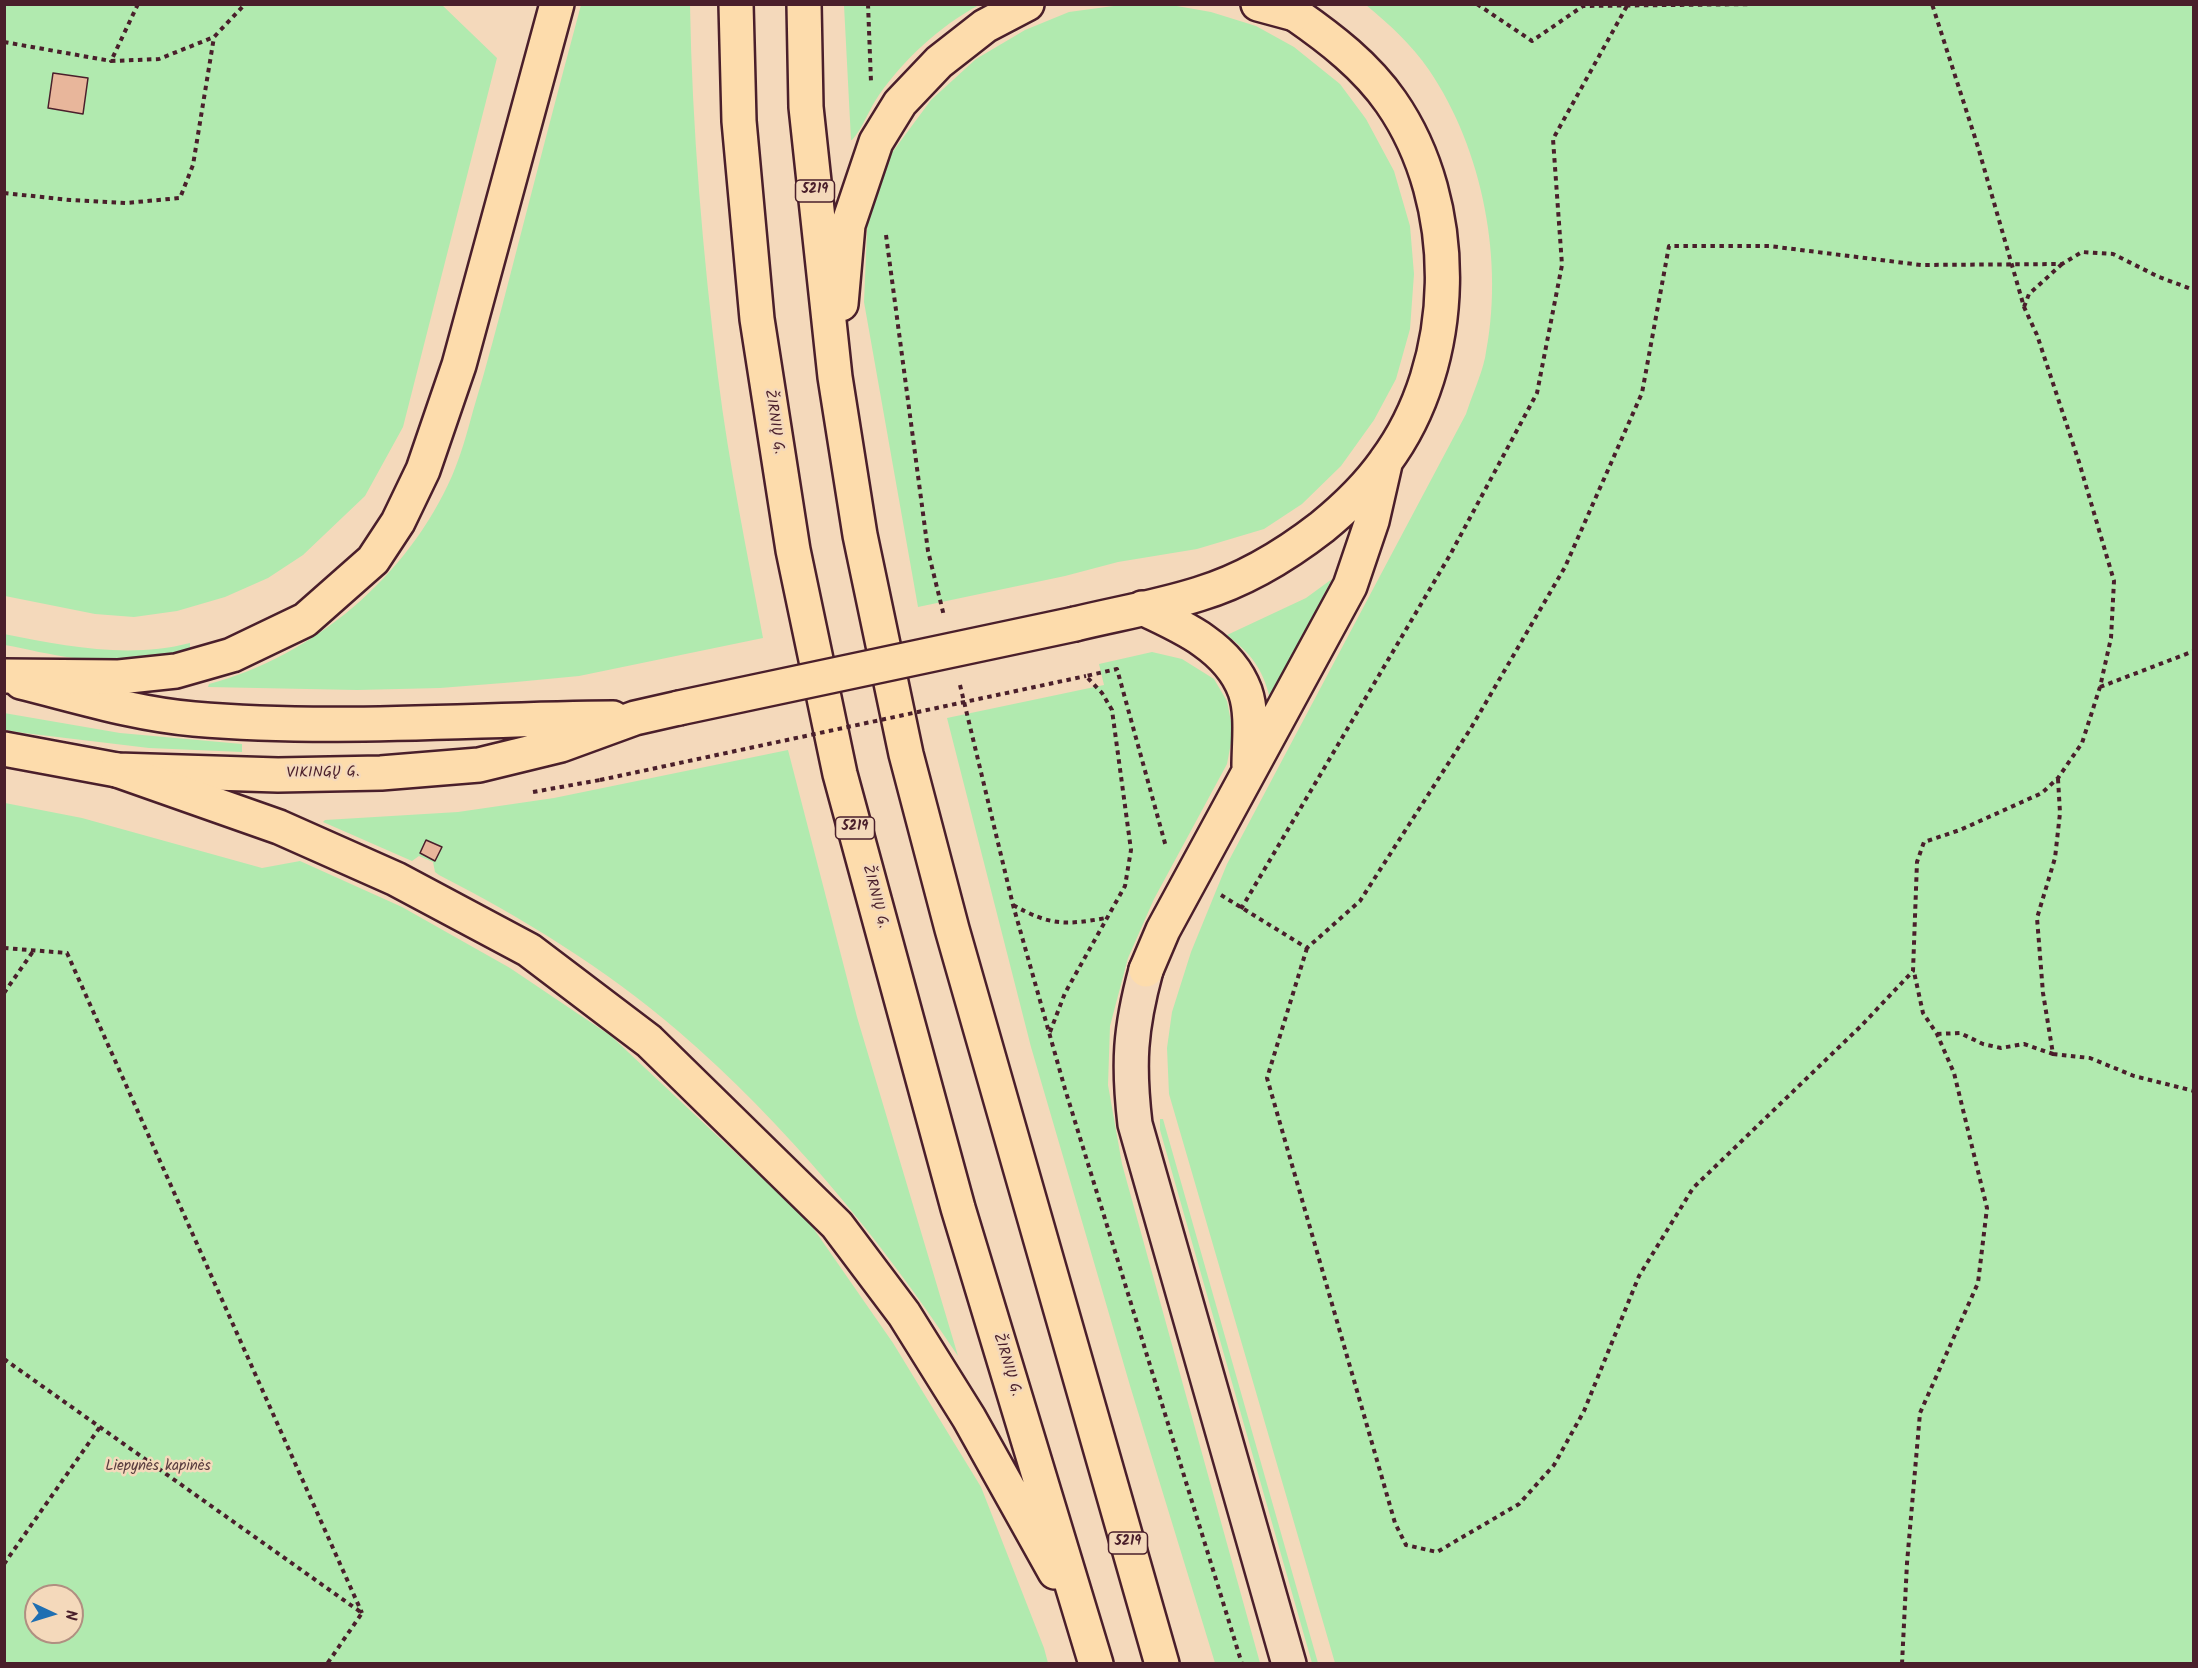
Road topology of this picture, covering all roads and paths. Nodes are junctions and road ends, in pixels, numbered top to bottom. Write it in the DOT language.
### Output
graph roads {
  1 [pos="138,4"];
  2 [pos="244,4"];
  3 [pos="556,4"];
  4 [pos="736,4"];
  5 [pos="804,4"];
  6 [pos="868,4"];
  7 [pos="1027,4"];
  8 [pos="1258,4"];
  9 [pos="1477,4"];
  10 [pos="1759,4"];
  11 [pos="1932,4"];
  12 [pos="1628,5"];
  13 [pos="1290,9"];
  14 [pos="214,37"];
  15 [pos="4,42"];
  16 [pos="111,61"];
  17 [pos="871,83"];
  18 [pos="4,193"];
  19 [pos="885,231"];
  20 [pos="2012,264"];
  21 [pos="2062,264"];
  22 [pos="2193,290"];
  23 [pos="2024,307"];
  24 [pos="835,377"];
  25 [pos="1385,462"];
  26 [pos="1142,608"];
  27 [pos="944,619"];
  28 [pos="2193,651"];
  29 [pos="958,676"];
  30 [pos="1086,676"];
  31 [pos="4,677"];
  32 [pos="2100,687"];
  33 [pos="635,718"];
  34 [pos="4,749"];
  35 [pos="117,770"];
  36 [pos="1250,770"];
  37 [pos="2058,778"];
  38 [pos="600,780"];
  39 [pos="1193,876"];
  40 [pos="1012,905"];
  41 [pos="1241,909"];
  42 [pos="1107,917"];
  43 [pos="4,948"];
  44 [pos="1307,948"];
  45 [pos="34,950"];
  46 [pos="1146,970"];
  47 [pos="1913,971"];
  48 [pos="4,993"];
  49 [pos="1050,1032"];
  50 [pos="1937,1034"];
  51 [pos="2054,1054"];
  52 [pos="2193,1091"];
  53 [pos="4,1359"];
  54 [pos="100,1427"];
  55 [pos="4,1564"];
  56 [pos="362,1613"];
  57 [pos="1086,1629"];
  58 [pos="327,1664"];
  59 [pos="1095,1664"];
  60 [pos="1162,1664"];
  61 [pos="1242,1664"];
  62 [pos="1289,1664"];
  63 [pos="1902,1664"];
  1 -- 16 [label="path"];
  2 -- 14 [label="path"];
  3 -- 31 [label="main road"];
  4 -- 57 [label="main road, ŽIRNIŲ G. / 5219"];
  5 -- 24 [label="main road, 5219"];
  6 -- 17 [label="path"];
  7 -- 24 [label="main road"];
  8 -- 13 [label="main road"];
  9 -- 12 [label="path"];
  10 -- 12 [label="path"];
  11 -- 20 [label="path"];
  12 -- 41 [label="path"];
  13 -- 25 [label="main road"];
  14 -- 16 [label="path"];
  14 -- 18 [label="path"];
  15 -- 16 [label="path"];
  19 -- 27 [label="path"];
  20 -- 21 [label="path"];
  20 -- 23 [label="path"];
  20 -- 44 [label="path"];
  21 -- 22 [label="path"];
  21 -- 23 [label="path"];
  23 -- 32 [label="path"];
  24 -- 60 [label="main road, 5219"];
  25 -- 26 [label="main road, VIKINGŲ G."];
  25 -- 36 [label="main road"];
  26 -- 33 [label="main road, VIKINGŲ G., bridge"];
  26 -- 36 [label="main road"];
  28 -- 32 [label="path"];
  29 -- 40 [label="path"];
  30 -- 38 [label="path, bridge"];
  30 -- 39 [label="path"];
  30 -- 42 [label="path"];
  31 -- 33 [label="main road, VIKINGŲ G."];
  32 -- 37 [label="path"];
  33 -- 35 [label="main road, VIKINGŲ G."];
  34 -- 35 [label="main road, VIKINGŲ G."];
  35 -- 57 [label="main road"];
  36 -- 39 [label="main road"];
  37 -- 47 [label="path"];
  37 -- 51 [label="path"];
  39 -- 41 [label="path"];
  39 -- 46 [label="main road"];
  40 -- 42 [label="path"];
  40 -- 49 [label="path"];
  41 -- 44 [label="path"];
  42 -- 49 [label="path"];
  43 -- 45 [label="path"];
  44 -- 47 [label="path"];
  45 -- 48 [label="path"];
  45 -- 56 [label="path"];
  46 -- 62 [label="street"];
  47 -- 50 [label="path"];
  49 -- 61 [label="path"];
  50 -- 51 [label="path"];
  50 -- 63 [label="path"];
  51 -- 52 [label="path"];
  53 -- 54 [label="path"];
  54 -- 55 [label="path"];
  54 -- 56 [label="path"];
  56 -- 58 [label="path"];
  57 -- 59 [label="main road, ŽIRNIŲ G. / 5219"];
}
